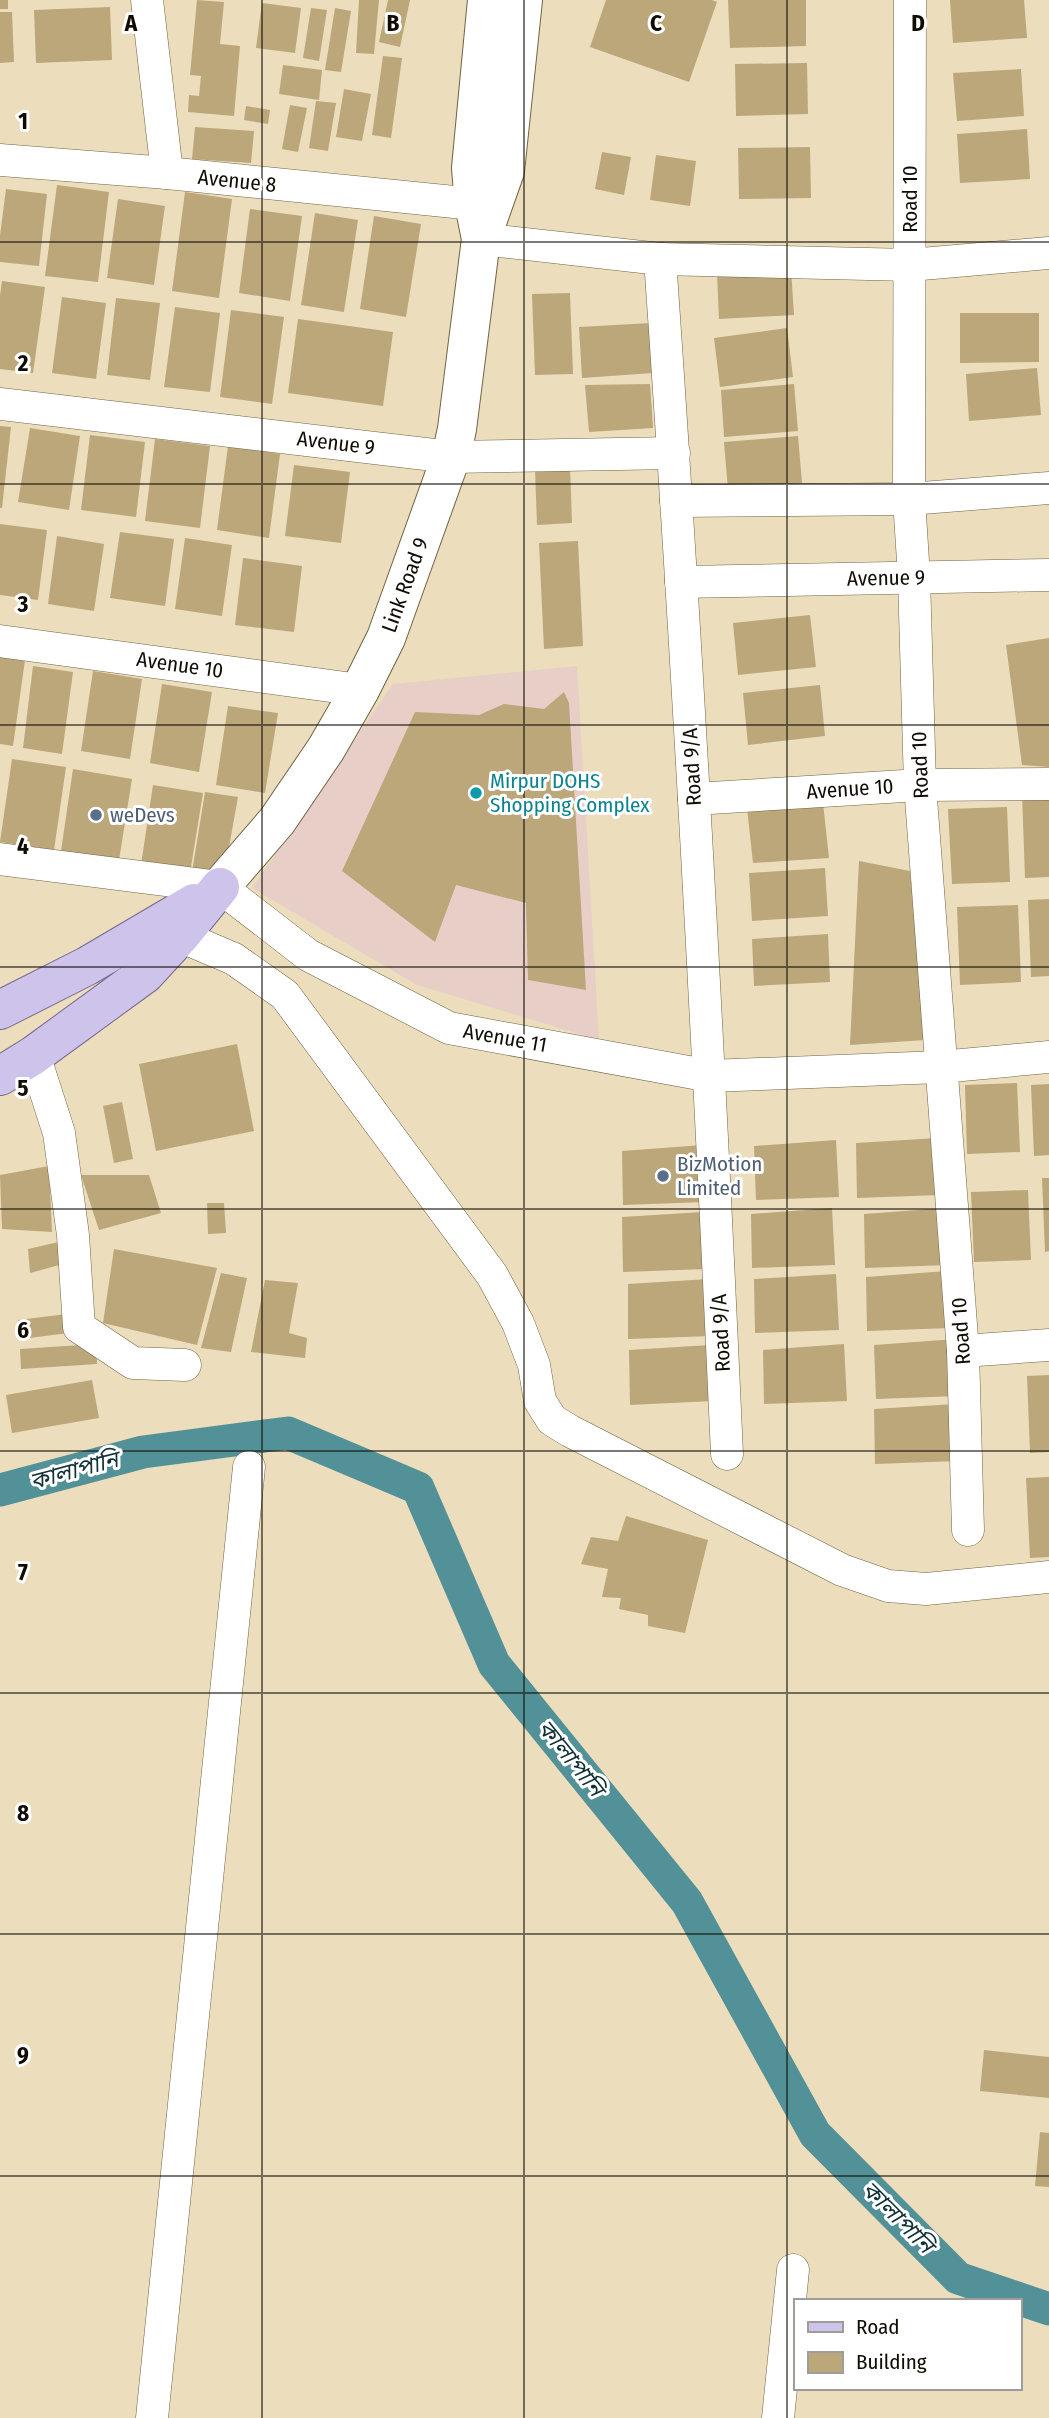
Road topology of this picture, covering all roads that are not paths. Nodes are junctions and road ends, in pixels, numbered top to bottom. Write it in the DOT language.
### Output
graph roads {
  1 [pos="147,0"];
  2 [pos="487,0"];
  3 [pos="523,0"];
  4 [pos="910,0"];
  5 [pos="0,160"];
  6 [pos="167,173"];
  7 [pos="478,222"];
  8 [pos="1049,253"];
  9 [pos="660,260"];
  10 [pos="910,265"];
  11 [pos="0,404"];
  12 [pos="674,453"];
  13 [pos="451,457"];
  14 [pos="1049,488"];
  15 [pos="909,499"];
  16 [pos="676,501"];
  17 [pos="1049,575"];
  18 [pos="914,577"];
  19 [pos="681,582"];
  20 [pos="0,641"];
  21 [pos="359,690"];
  22 [pos="1049,784"];
  23 [pos="920,785"];
  24 [pos="694,799"];
  25 [pos="0,859"];
  26 [pos="220,887"];
  27 [pos="180,936"];
  28 [pos="0,1010"];
  29 [pos="1049,1057"];
  30 [pos="940,1066"];
  31 [pos="10,1068"];
  32 [pos="710,1076"];
  33 [pos="1049,1345"];
  34 [pos="963,1351"];
  35 [pos="185,1365"];
  36 [pos="727,1454"];
  37 [pos="249,1467"];
  38 [pos="968,1530"];
  39 [pos="1049,1577"];
  40 [pos="793,2270"];
  41 [pos="152,2418"];
  42 [pos="778,2418"];
  1 -- 6 [label="street"];
  2 -- 7 [label="main road, Link Road 9"];
  3 -- 7 [label="main road, Link Road 9"];
  4 -- 10 [label="street, Road 10"];
  5 -- 6 [label="street, Avenue 8"];
  6 -- 7 [label="street, Avenue 8"];
  7 -- 9 [label="street"];
  7 -- 13 [label="main road, Link Road 9"];
  8 -- 10 [label="street"];
  9 -- 10 [label="street"];
  9 -- 12 [label="street, Road 9/A"];
  10 -- 15 [label="street, Road 10"];
  11 -- 13 [label="street, Avenue 9"];
  12 -- 13 [label="street, Avenue 9"];
  12 -- 16 [label="street, Road 9/A"];
  13 -- 21 [label="main road, Link Road 9"];
  14 -- 15 [label="street"];
  15 -- 16 [label="street"];
  15 -- 18 [label="street, Road 10"];
  16 -- 19 [label="street, Road 9/A"];
  17 -- 18 [label="street, Avenue 9"];
  18 -- 19 [label="street, Avenue 9"];
  18 -- 23 [label="street, Road 10"];
  19 -- 24 [label="street, Road 9/A"];
  20 -- 21 [label="street, Avenue 10"];
  21 -- 26 [label="main road, Link Road 9"];
  22 -- 23 [label="street, Avenue 10"];
  23 -- 24 [label="street, Avenue 10"];
  23 -- 30 [label="street, Road 10"];
  24 -- 32 [label="street, Road 9/A"];
  25 -- 26 [label="street"];
  26 -- 27 [label="main road, Link Road 9"];
  26 -- 28 [label="main road, Link Road 9"];
  26 -- 32 [label="street, Avenue 11"];
  27 -- 31 [label="main road, Link Road 9"];
  27 -- 39 [label="street"];
  29 -- 30 [label="street, Avenue 11"];
  30 -- 32 [label="street, Avenue 11"];
  30 -- 34 [label="street, Road 10"];
  31 -- 35 [label="street"];
  32 -- 36 [label="street, Road 9/A"];
  33 -- 34 [label="street"];
  34 -- 38 [label="street, Road 10"];
  37 -- 41 [label="street"];
  40 -- 42 [label="street"];
}
